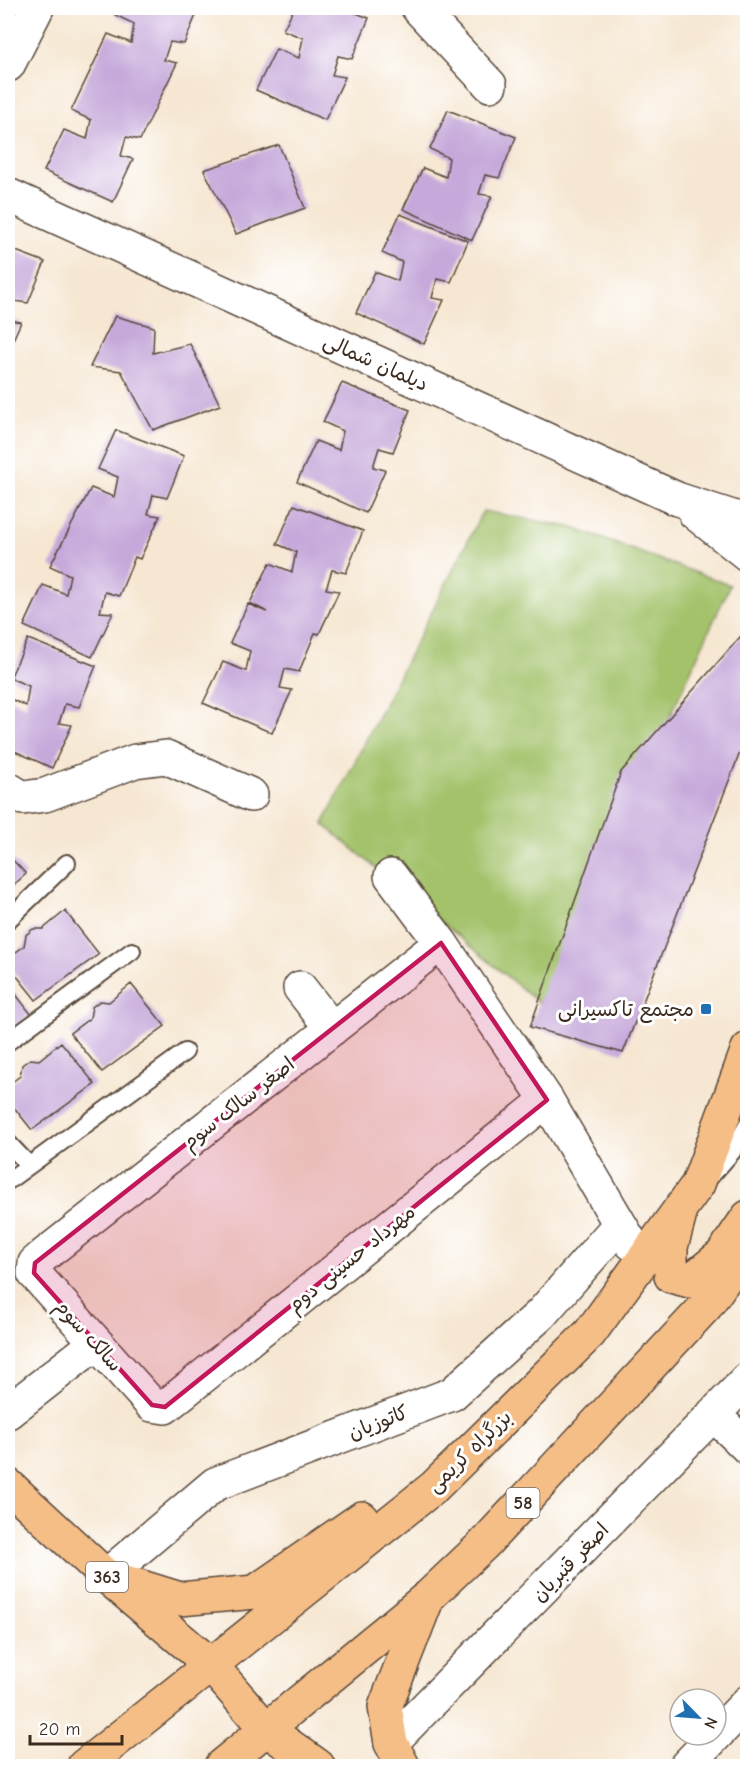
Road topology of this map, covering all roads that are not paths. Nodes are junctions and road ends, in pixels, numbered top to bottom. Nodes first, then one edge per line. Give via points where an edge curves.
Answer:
1 (37, 8) edge
2 (418, 8) edge
3 (8, 65) edge
4 (490, 85) dead end
5 (8, 195) edge
6 (677, 498) junction
7 (747, 522) edge
8 (747, 555) edge
9 (8, 789) edge
10 (251, 795) dead end
11 (67, 863) dead end
12 (391, 876) dead end
13 (8, 920) edge
14 (441, 943) junction
15 (132, 951) dead end
16 (300, 988) dead end
17 (332, 1029) junction
18 (8, 1042) edge
19 (747, 1049) edge
20 (185, 1052) dead end
21 (547, 1100) junction
22 (747, 1124) edge
23 (8, 1143) edge
24 (28, 1164) junction
25 (8, 1181) edge
26 (681, 1210) junction
27 (747, 1216) edge
28 (619, 1225) junction
29 (747, 1246) edge
30 (643, 1262) junction
31 (35, 1263) joint
32 (96, 1343) junction
33 (747, 1379) edge
34 (152, 1405) joint
35 (8, 1412) edge
36 (713, 1414) junction
37 (497, 1425) junction
38 (747, 1448) edge
39 (8, 1485) edge
40 (106, 1576) junction
41 (429, 1596) junction
42 (210, 1664) junction
43 (747, 1702) edge
44 (728, 1722) edge
45 (266, 1729) junction
46 (705, 1747) edge
47 (397, 1755) edge
48 (84, 1767) edge
49 (221, 1767) edge
50 (295, 1767) edge
51 (318, 1767) edge
52 (686, 1767) edge

1 - 3 street
2 - 4 street
5 - 6 street, دیلمان شمالی
6 - 7 street, دیلمان شمالی
6 - 8 street
9 - 10 street via 23,798 45,795 135,761 166,757
11 - 13 lane
12 - 14 street
14 - 17 street, اصغر سالک سوم
14 - 21 street
15 - 18 lane
16 - 17 street
17 - 31 street, اصغر سالک سوم
19 - 26 main road, بزرگراه کریمی via 698,1184
20 - 24 lane
21 - 28 street
21 - 34 street, مهرداد حسینی دوم via 165,1407
22 - 26 lane via 732,1152
23 - 24 lane
24 - 25 lane
26 - 27 main road via 671,1247 671,1276 690,1281 722,1255
26 - 30 main road, بزرگراه کریمی
28 - 30 street
28 - 40 street, کاتوزیان via 541,1314 452,1394 215,1484
29 - 41 main road, 58 via 706,1306 644,1376
30 - 37 main road, بزرگراه کریمی via 590,1333
31 - 32 street, سالک سوم via 34,1274
32 - 34 street, سالک سوم
32 - 35 street
33 - 36 street, اصغر قنبریان
36 - 38 street
36 - 47 street, اصغر قنبریان
37 - 40 main road via 255,1592 180,1599
37 - 42 main road, بزرگراه کریمی via 434,1487
39 - 40 main road, 363
40 - 42 main road, 363
41 - 45 main road, 58
41 - 47 main road via 385,1707
42 - 45 main road
42 - 48 main road, بزرگراه کریمی
43 - 44 street
45 - 49 main road, 58
45 - 50 main road
45 - 51 main road
46 - 52 street

